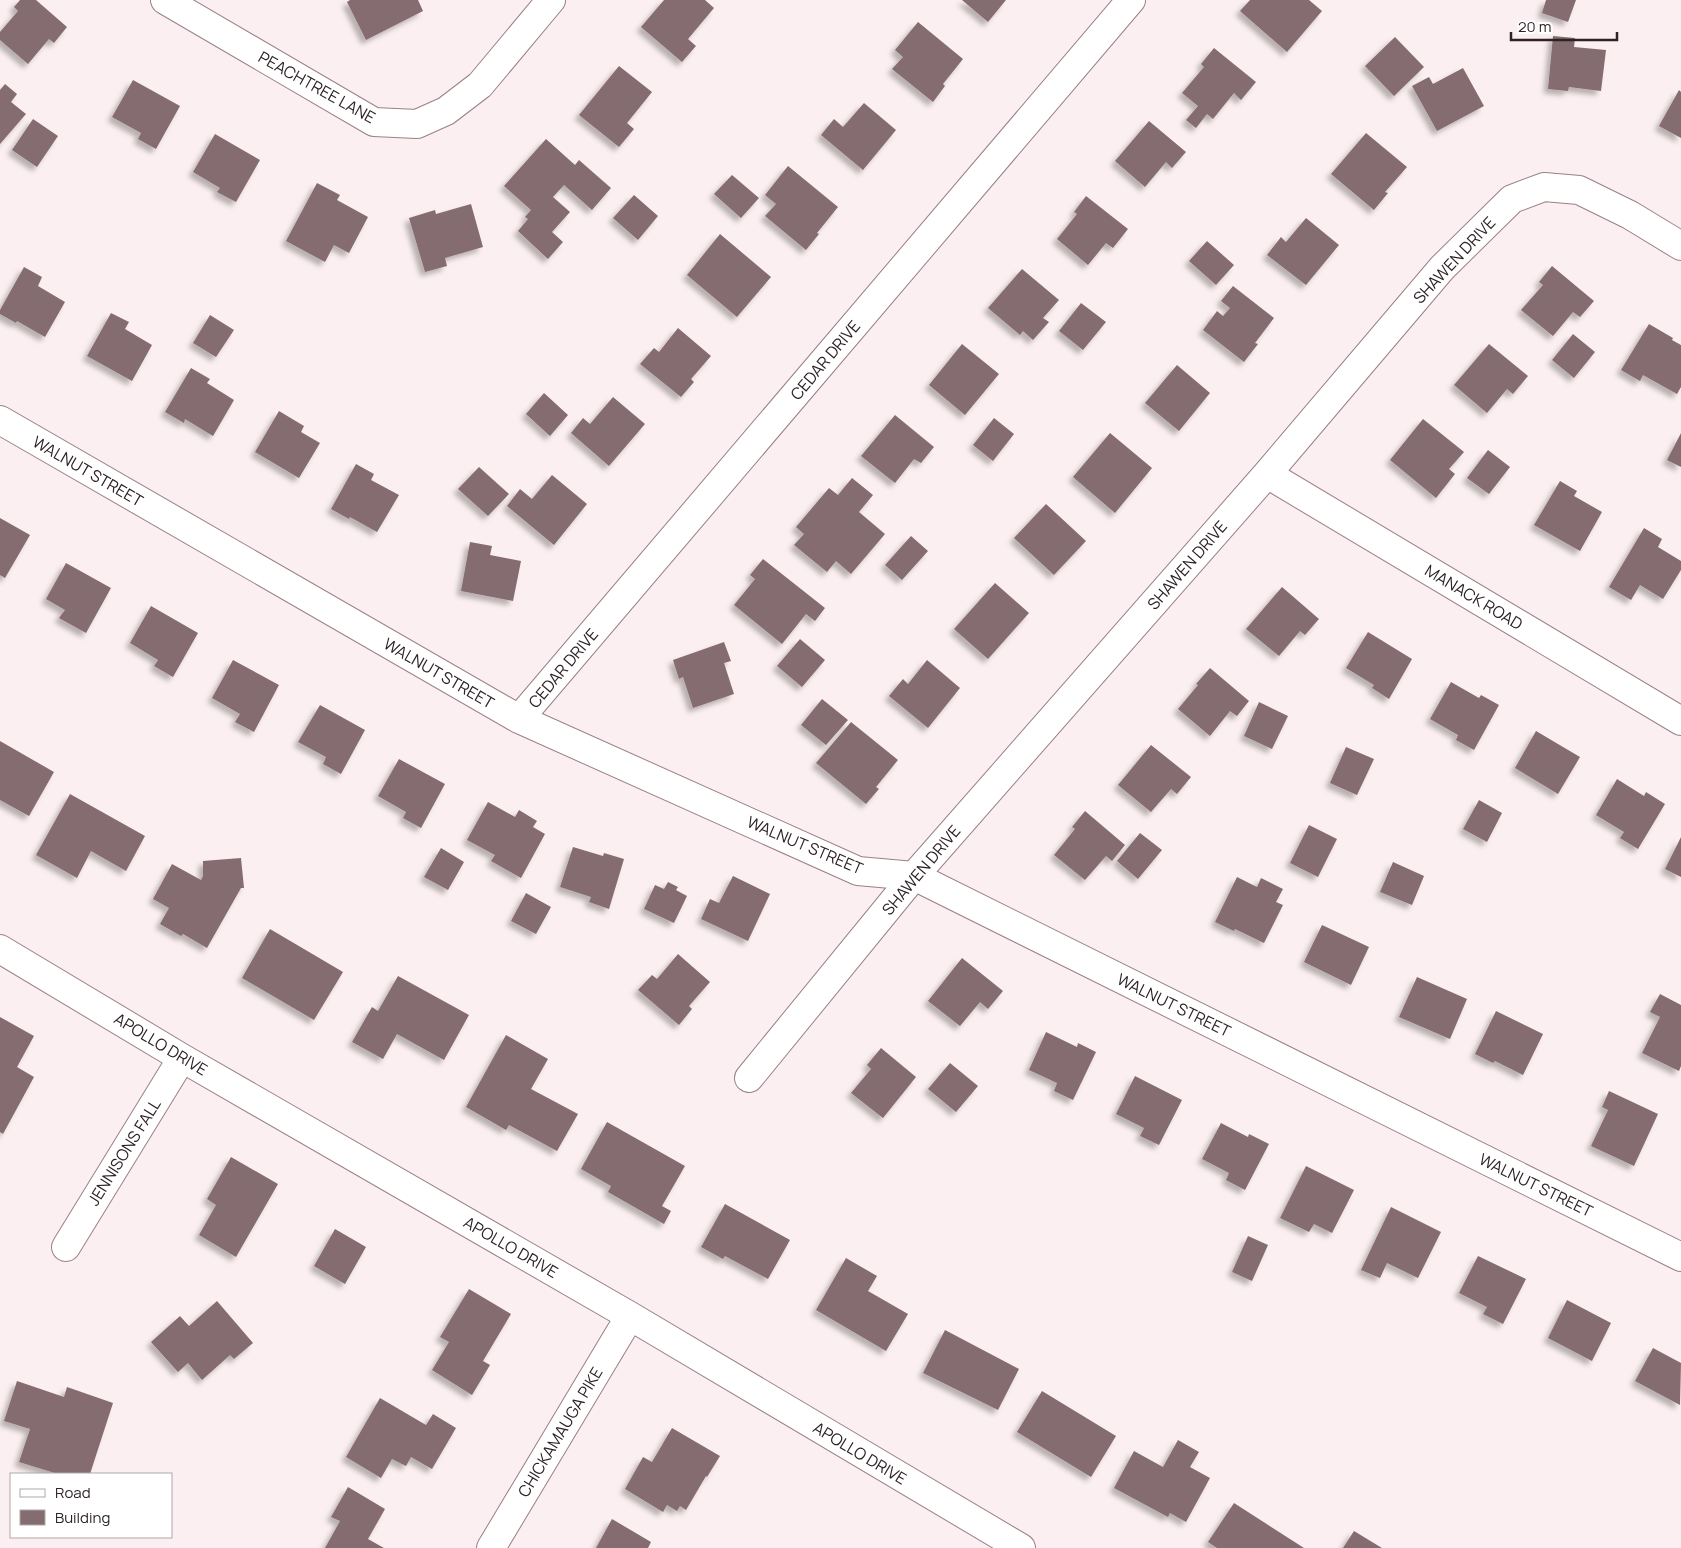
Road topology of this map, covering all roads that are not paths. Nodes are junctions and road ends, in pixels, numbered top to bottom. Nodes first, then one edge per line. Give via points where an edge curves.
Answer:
1 (166, 0) edge
2 (551, 0) edge
3 (1131, 0) edge
4 (1681, 246) edge
5 (0, 420) edge
6 (1267, 474) junction
7 (519, 720) junction
8 (1681, 721) edge
9 (914, 876) junction
10 (0, 949) edge
11 (182, 1058) junction
12 (749, 1078) dead end
13 (66, 1247) dead end
14 (1681, 1258) edge
15 (630, 1316) junction
16 (491, 1548) edge
17 (1021, 1548) edge

1 - 2 street, PEACHTREE LANE via 374,122 417,124 446,111 480,84
3 - 7 street, CEDAR DRIVE
4 - 6 street, SHAWEN DRIVE via 1630,215 1579,190 1544,187 1512,199 1442,268
5 - 7 street, WALNUT STREET
6 - 8 street, MANACK ROAD
6 - 9 street, SHAWEN DRIVE
7 - 9 street, WALNUT STREET via 858,872
9 - 12 street, SHAWEN DRIVE
9 - 14 street, WALNUT STREET
10 - 11 street, APOLLO DRIVE
11 - 13 street, JENNISONS FALL
11 - 15 street, APOLLO DRIVE
15 - 16 street, CHICKAMAUGA PIKE
15 - 17 street, APOLLO DRIVE

